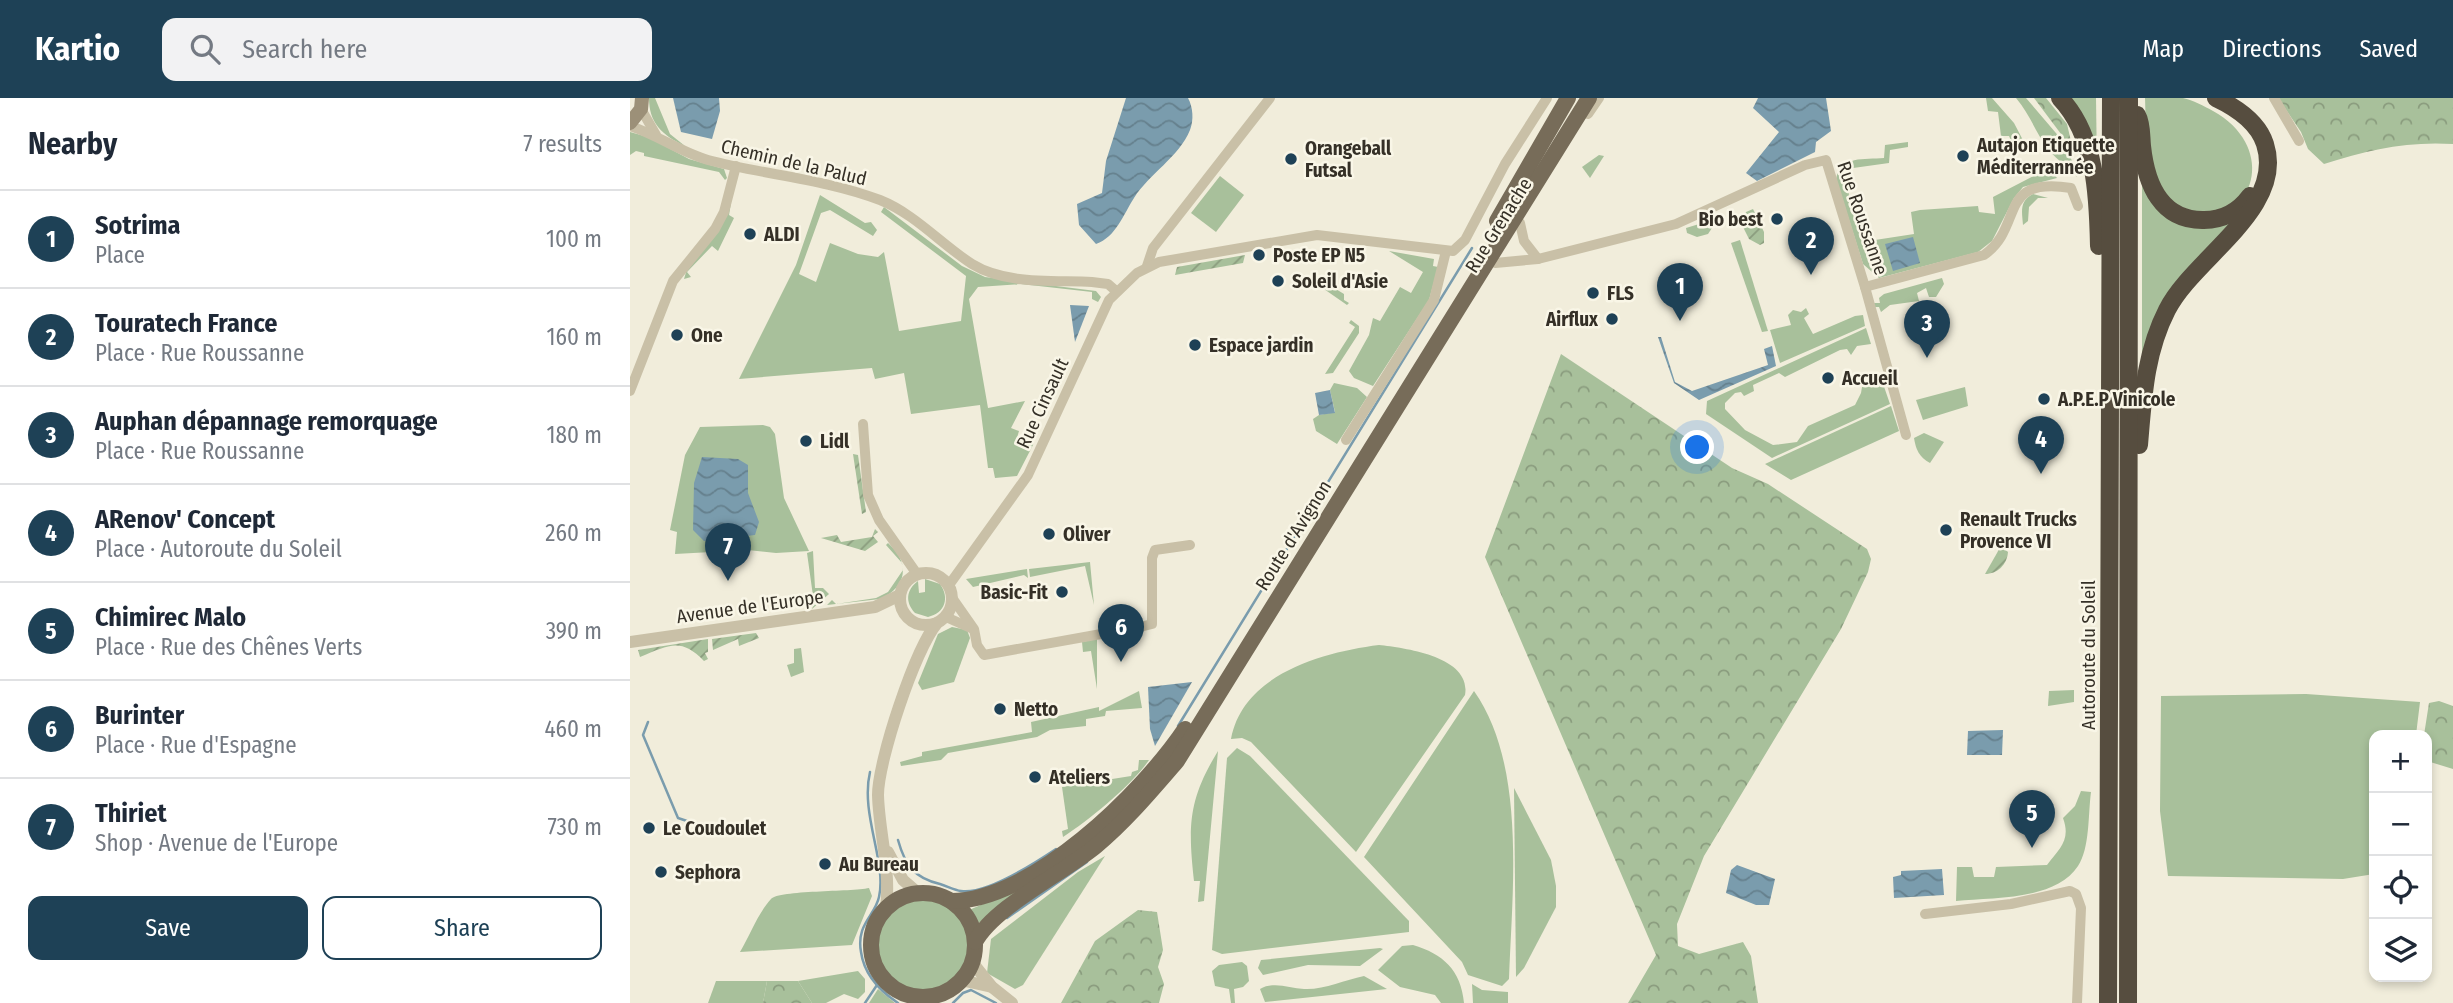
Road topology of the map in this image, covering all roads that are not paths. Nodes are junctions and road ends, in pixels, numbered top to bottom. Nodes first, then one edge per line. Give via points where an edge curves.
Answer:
1 (1270, 98) edge
2 (1547, 98) edge
3 (1569, 98) edge
4 (1588, 98) edge
5 (1599, 98) edge
6 (2060, 98) edge
7 (2111, 98) edge
8 (2199, 98) edge
9 (2216, 98) edge
10 (2274, 98) edge
11 (2129, 100) edge
12 (641, 104) edge
13 (630, 125) edge
14 (656, 135) junction
15 (2299, 141) dead end
16 (736, 166) junction
17 (2078, 206) dead end
18 (1520, 223) junction
19 (1162, 237) junction
20 (1446, 251) junction
21 (1538, 259) junction
22 (1159, 262) junction
23 (1495, 263) junction
24 (1147, 266) junction
25 (1865, 290) junction
26 (1116, 291) junction
27 (2110, 351) junction
28 (1422, 366) junction
29 (630, 391) edge
30 (863, 424) dead end
31 (1906, 435) dead end
32 (1346, 440) dead end
33 (2129, 510) junction
34 (1190, 545) dead end
35 (918, 574) junction
36 (949, 585) junction
37 (900, 595) junction
38 (953, 599) junction
39 (875, 607) junction
40 (904, 613) junction
41 (942, 620) junction
42 (918, 624) junction
43 (974, 629) junction
44 (630, 642) edge
45 (923, 647) junction
46 (884, 840) junction
47 (918, 893) junction
48 (951, 901) junction
49 (886, 908) junction
50 (1925, 914) dead end
51 (975, 942) junction
52 (972, 962) junction
53 (961, 980) junction
54 (992, 987) junction
55 (944, 997) edge
56 (906, 998) edge
57 (1012, 1003) edge
58 (2077, 1003) edge
59 (2108, 1003) edge
60 (2128, 1003) edge

1 - 19 street, Rue Cinsault
2 - 20 street via 1465,240
3 - 48 main road, Route d'Avignon via 1426,341 1164,759 1104,822 1057,858 999,890
4 - 28 main road, Route d'Avignon
5 - 18 street, Rue Grenache
6 - 27 highway via 2080,128 2092,170
7 - 27 highway, Autoroute du Soleil
8 - 11 highway via 2241,123 2260,160 2258,178 2245,202 2211,220 2180,216 2156,197 2146,174 2140,120
9 - 33 highway via 2236,109 2259,132 2266,149 2267,178 2250,212 2189,276 2158,327 2147,367
10 - 15 street
11 - 33 highway
12 - 13 main road
12 - 14 street
13 - 14 street, Chemin de la Palud
14 - 16 street, Chemin de la Palud via 681,151
16 - 26 street, Chemin de la Palud via 828,184 883,202 993,274 1108,284
16 - 29 street via 724,212 673,281
17 - 25 street, Rue Roussanne via 2071,188 2034,188 2020,195 1993,249 1984,255
18 - 21 street via 1524,241
18 - 23 street, Rue Grenache
19 - 22 street
19 - 24 street, Rue Cinsault
20 - 22 street via 1317,235
20 - 32 street via 1434,300
21 - 23 street, Rue Roussanne
21 - 25 street, Rue Roussanne via 1676,223 1805,165 1826,160
22 - 24 street
23 - 28 street, Rue Grenache
24 - 26 street, Rue Cinsault
25 - 31 street, Rue Roussanne
26 - 36 street, Rue Cinsault via 1028,475
27 - 59 highway, Autoroute du Soleil
28 - 51 main road, Route d'Avignon via 1177,761 1123,823 997,916
30 - 35 street via 868,495 878,520
33 - 60 highway
34 - 43 street via 1155,550 1152,624 984,655
35 - 36 street via 934,573
35 - 37 street via 908,579
36 - 38 street
37 - 39 street, Avenue de l'Europe
37 - 40 street
38 - 41 street
38 - 43 street
39 - 40 street, Avenue de l'Europe
39 - 44 street, Avenue de l'Europe
40 - 42 street
41 - 42 street
41 - 43 street
41 - 45 street
42 - 45 street
45 - 46 street via 882,761 878,796
46 - 47 street via 896,871
46 - 49 street
47 - 48 main road
47 - 49 main road via 901,897
48 - 51 main road via 968,919
49 - 56 main road via 873,929 872,955 883,978
50 - 58 street via 2011,904 2057,892 2076,894 2081,908
51 - 52 main road
52 - 53 main road
52 - 54 street
53 - 54 street
53 - 55 main road
54 - 57 street
55 - 56 main road

